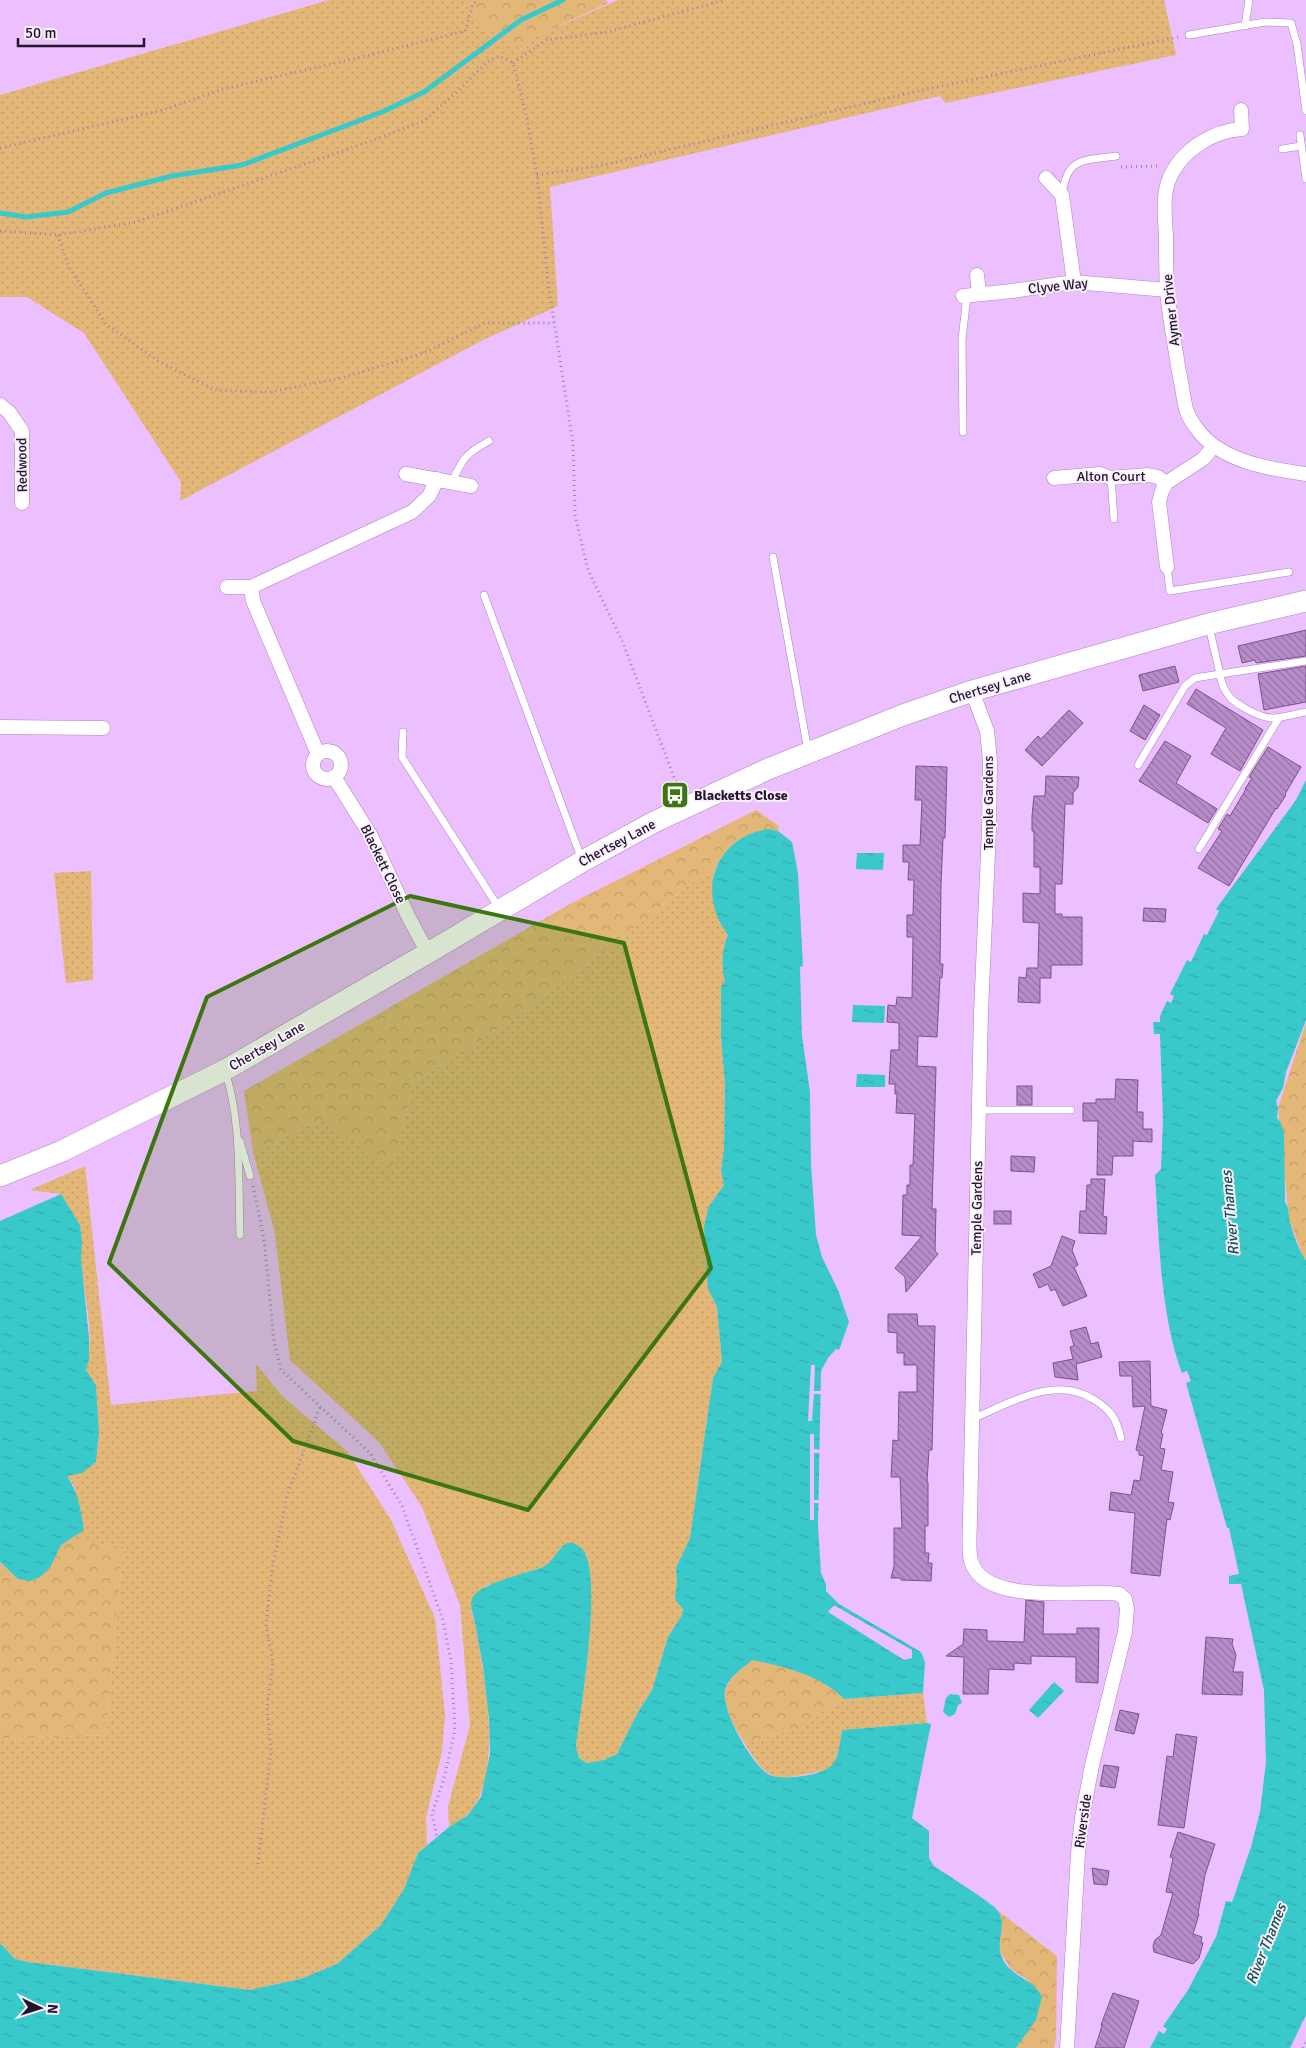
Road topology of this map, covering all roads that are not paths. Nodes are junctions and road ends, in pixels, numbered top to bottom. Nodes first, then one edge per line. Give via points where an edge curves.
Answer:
1 (1249, 0) edge
2 (1245, 26) junction
3 (1189, 35) road end
4 (1241, 110) dead end
5 (1306, 111) edge
6 (1300, 135) dead end
7 (1301, 146) junction
8 (1282, 148) dead end
9 (1116, 156) dead end
10 (1046, 178) dead end
11 (1306, 179) edge
12 (1062, 195) junction
13 (977, 274) dead end
14 (1074, 282) junction
15 (1167, 290) junction
16 (970, 295) junction
17 (0, 405) edge
18 (963, 432) dead end
19 (489, 441) dead end
20 (1214, 446) junction
21 (406, 474) dead end
22 (1306, 474) edge
23 (1054, 478) dead end
24 (1111, 478) junction
25 (436, 479) junction
26 (452, 482) junction
27 (1166, 483) junction
28 (471, 486) dead end
29 (22, 503) dead end
30 (1114, 519) dead end
31 (773, 557) dead end
32 (1167, 567) joint
33 (1288, 572) dead end
34 (228, 587) dead end
35 (251, 587) junction
36 (484, 596) dead end
37 (1306, 601) edge
38 (1208, 624) junction
39 (1306, 661) edge
40 (1220, 674) junction
41 (972, 691) junction
42 (1306, 712) edge
43 (1279, 718) junction
44 (0, 727) edge
45 (103, 728) dead end
46 (403, 732) dead end
47 (808, 752) junction
48 (318, 754) junction
49 (1138, 765) dead end
50 (334, 777) junction
51 (1199, 849) dead end
52 (582, 861) junction
53 (500, 909) junction
54 (428, 953) junction
55 (225, 1070) junction
56 (979, 1110) junction
57 (1071, 1110) dead end
58 (237, 1133) junction
59 (0, 1176) edge
60 (250, 1176) road end
61 (240, 1235) dead end
62 (972, 1419) junction
63 (1121, 1438) dead end
64 (1125, 1599) joint
65 (1067, 2048) edge

1 - 2 lane
2 - 3 lane
2 - 5 lane via 1265,22 1291,23
4 - 15 street, Aymer Drive via 1242,129 1227,130 1208,138 1177,163 1169,179 1165,202
6 - 7 lane
7 - 8 lane
7 - 11 lane
9 - 12 lane via 1079,162 1072,167 1064,179
10 - 12 street
12 - 14 street
13 - 16 street
14 - 15 street, Clyve Way
14 - 16 street, Clyve Way
15 - 20 street, Aymer Drive via 1186,410 1197,430
16 - 18 lane via 962,340
17 - 29 street, Redwood via 22,431
19 - 26 lane via 470,451
20 - 22 street, Aymer Drive via 1239,459
20 - 27 street via 1203,459
21 - 25 street
23 - 24 street, Alton Court via 1100,474
24 - 27 street, Alton Court via 1148,475
24 - 30 lane
25 - 26 street
25 - 35 street via 429,496 412,512
26 - 28 street
27 - 32 street, Alton Court via 1159,502
31 - 47 lane
32 - 33 lane via 1170,591
34 - 35 street
35 - 48 street via 253,601
36 - 52 lane
37 - 38 main road, Chertsey Lane
38 - 40 lane
38 - 41 main road, Chertsey Lane
39 - 40 lane
40 - 43 lane via 1230,698 1256,714
40 - 49 lane via 1195,678 1185,686
41 - 47 main road, Chertsey Lane
41 - 56 street, Temple Gardens via 987,731 990,761
42 - 43 lane
43 - 51 lane
44 - 45 street
46 - 53 lane via 402,758
47 - 52 main road, Chertsey Lane via 691,805
48 - 50 street via 314,771 321,778
48 - 50 street via 329,751 339,757 339,773
50 - 54 street, Blackett Close via 371,836
52 - 53 main road, Chertsey Lane
53 - 54 main road, Chertsey Lane
54 - 55 main road, Chertsey Lane
55 - 58 lane
55 - 59 main road, Chertsey Lane via 62,1151
56 - 57 lane
56 - 62 street, Temple Gardens
58 - 60 lane
58 - 61 lane
62 - 63 lane via 1034,1393 1073,1390 1105,1406 1116,1420
62 - 64 street, Temple Gardens via 971,1560 976,1571 993,1585 1009,1590 1111,1593
64 - 65 street, Riverside via 1125,1632 1082,1818

